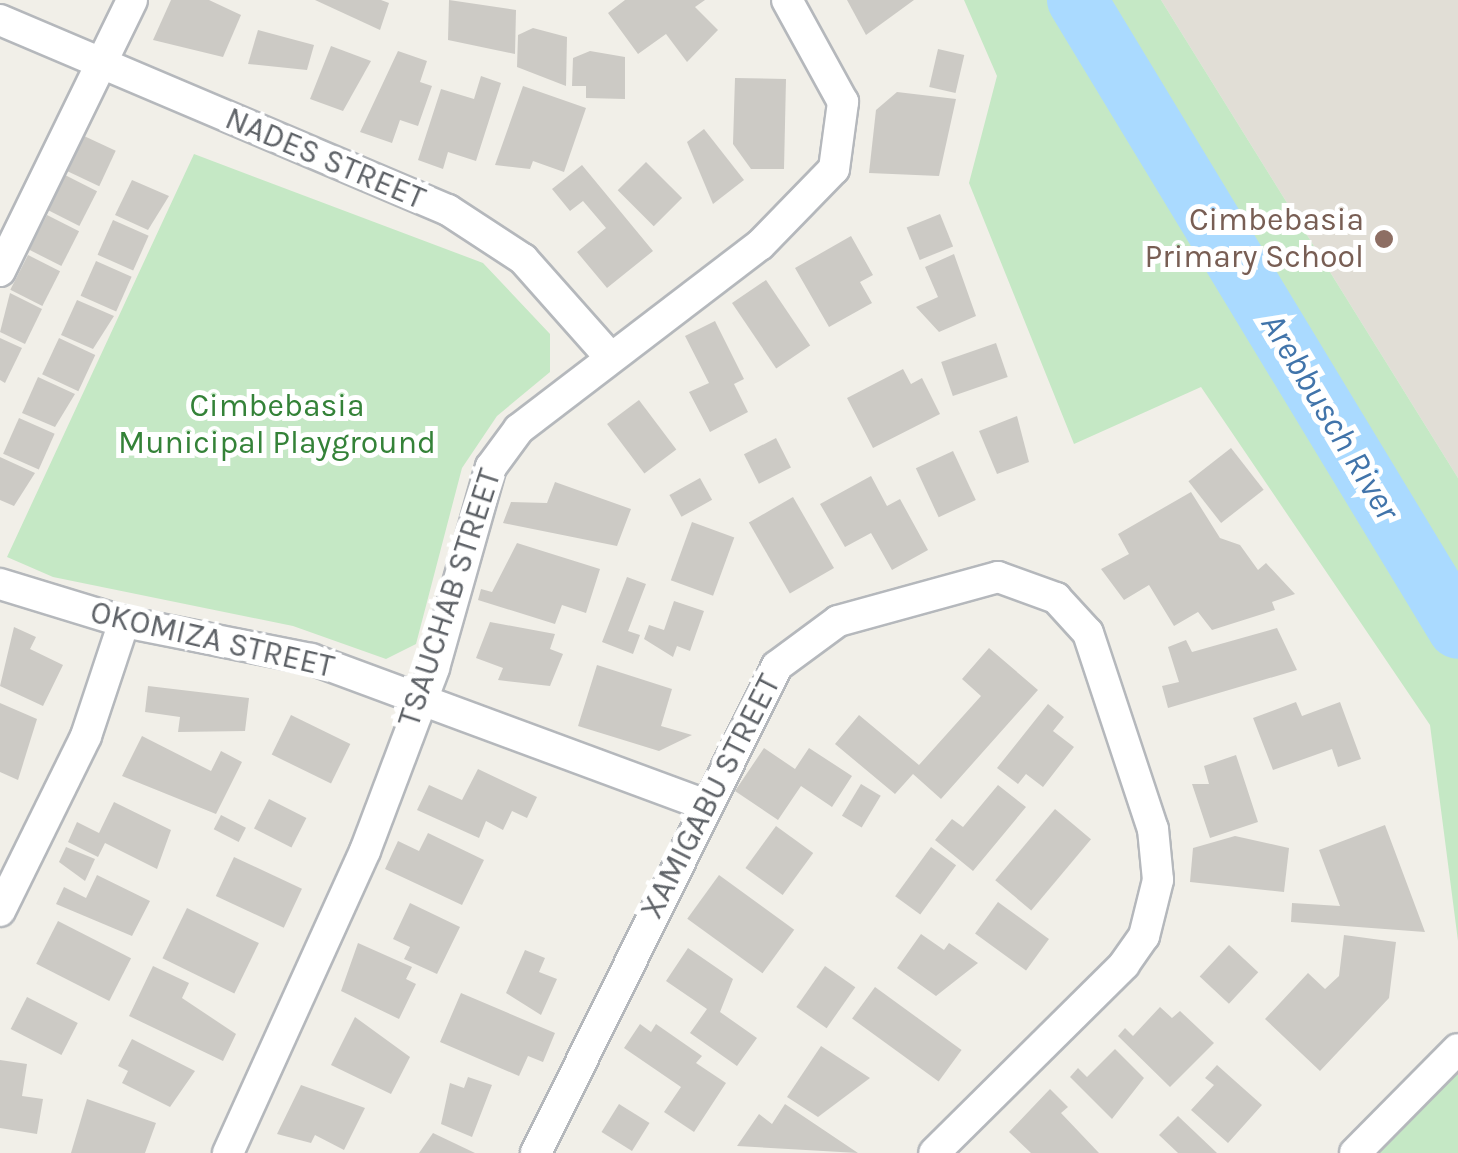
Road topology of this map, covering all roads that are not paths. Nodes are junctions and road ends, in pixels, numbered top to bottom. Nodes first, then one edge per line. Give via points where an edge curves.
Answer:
1 (132, 0) edge
2 (786, 0) edge
3 (0, 20) edge
4 (100, 66) junction
5 (0, 271) edge
6 (610, 357) junction
7 (0, 584) edge
8 (124, 622) junction
9 (417, 697) junction
10 (704, 804) junction
11 (0, 911) edge
12 (1458, 1049) edge
13 (228, 1153) edge
14 (536, 1153) edge
15 (934, 1153) edge
16 (1355, 1153) edge

1 - 4 street
2 - 6 street, TSAUCHAB STREET via 842,102 834,169 760,245
3 - 4 street, NADES STREET
4 - 5 street
4 - 6 street, NADES STREET via 483,230 539,275
6 - 9 street, TSAUCHAB STREET via 519,429 490,466 434,668
7 - 8 street, OKOMIZA STREET
8 - 9 street, OKOMIZA STREET via 275,648
8 - 11 street via 86,736
9 - 10 street, OKOMIZA STREET
9 - 13 street, TSAUCHAB STREET via 331,938
10 - 14 street, XAMIGABU STREET
10 - 15 street, XAMIGABU STREET via 776,666 838,622 998,577 1056,598 1088,633 1153,829 1154,908 1124,965
12 - 16 street

